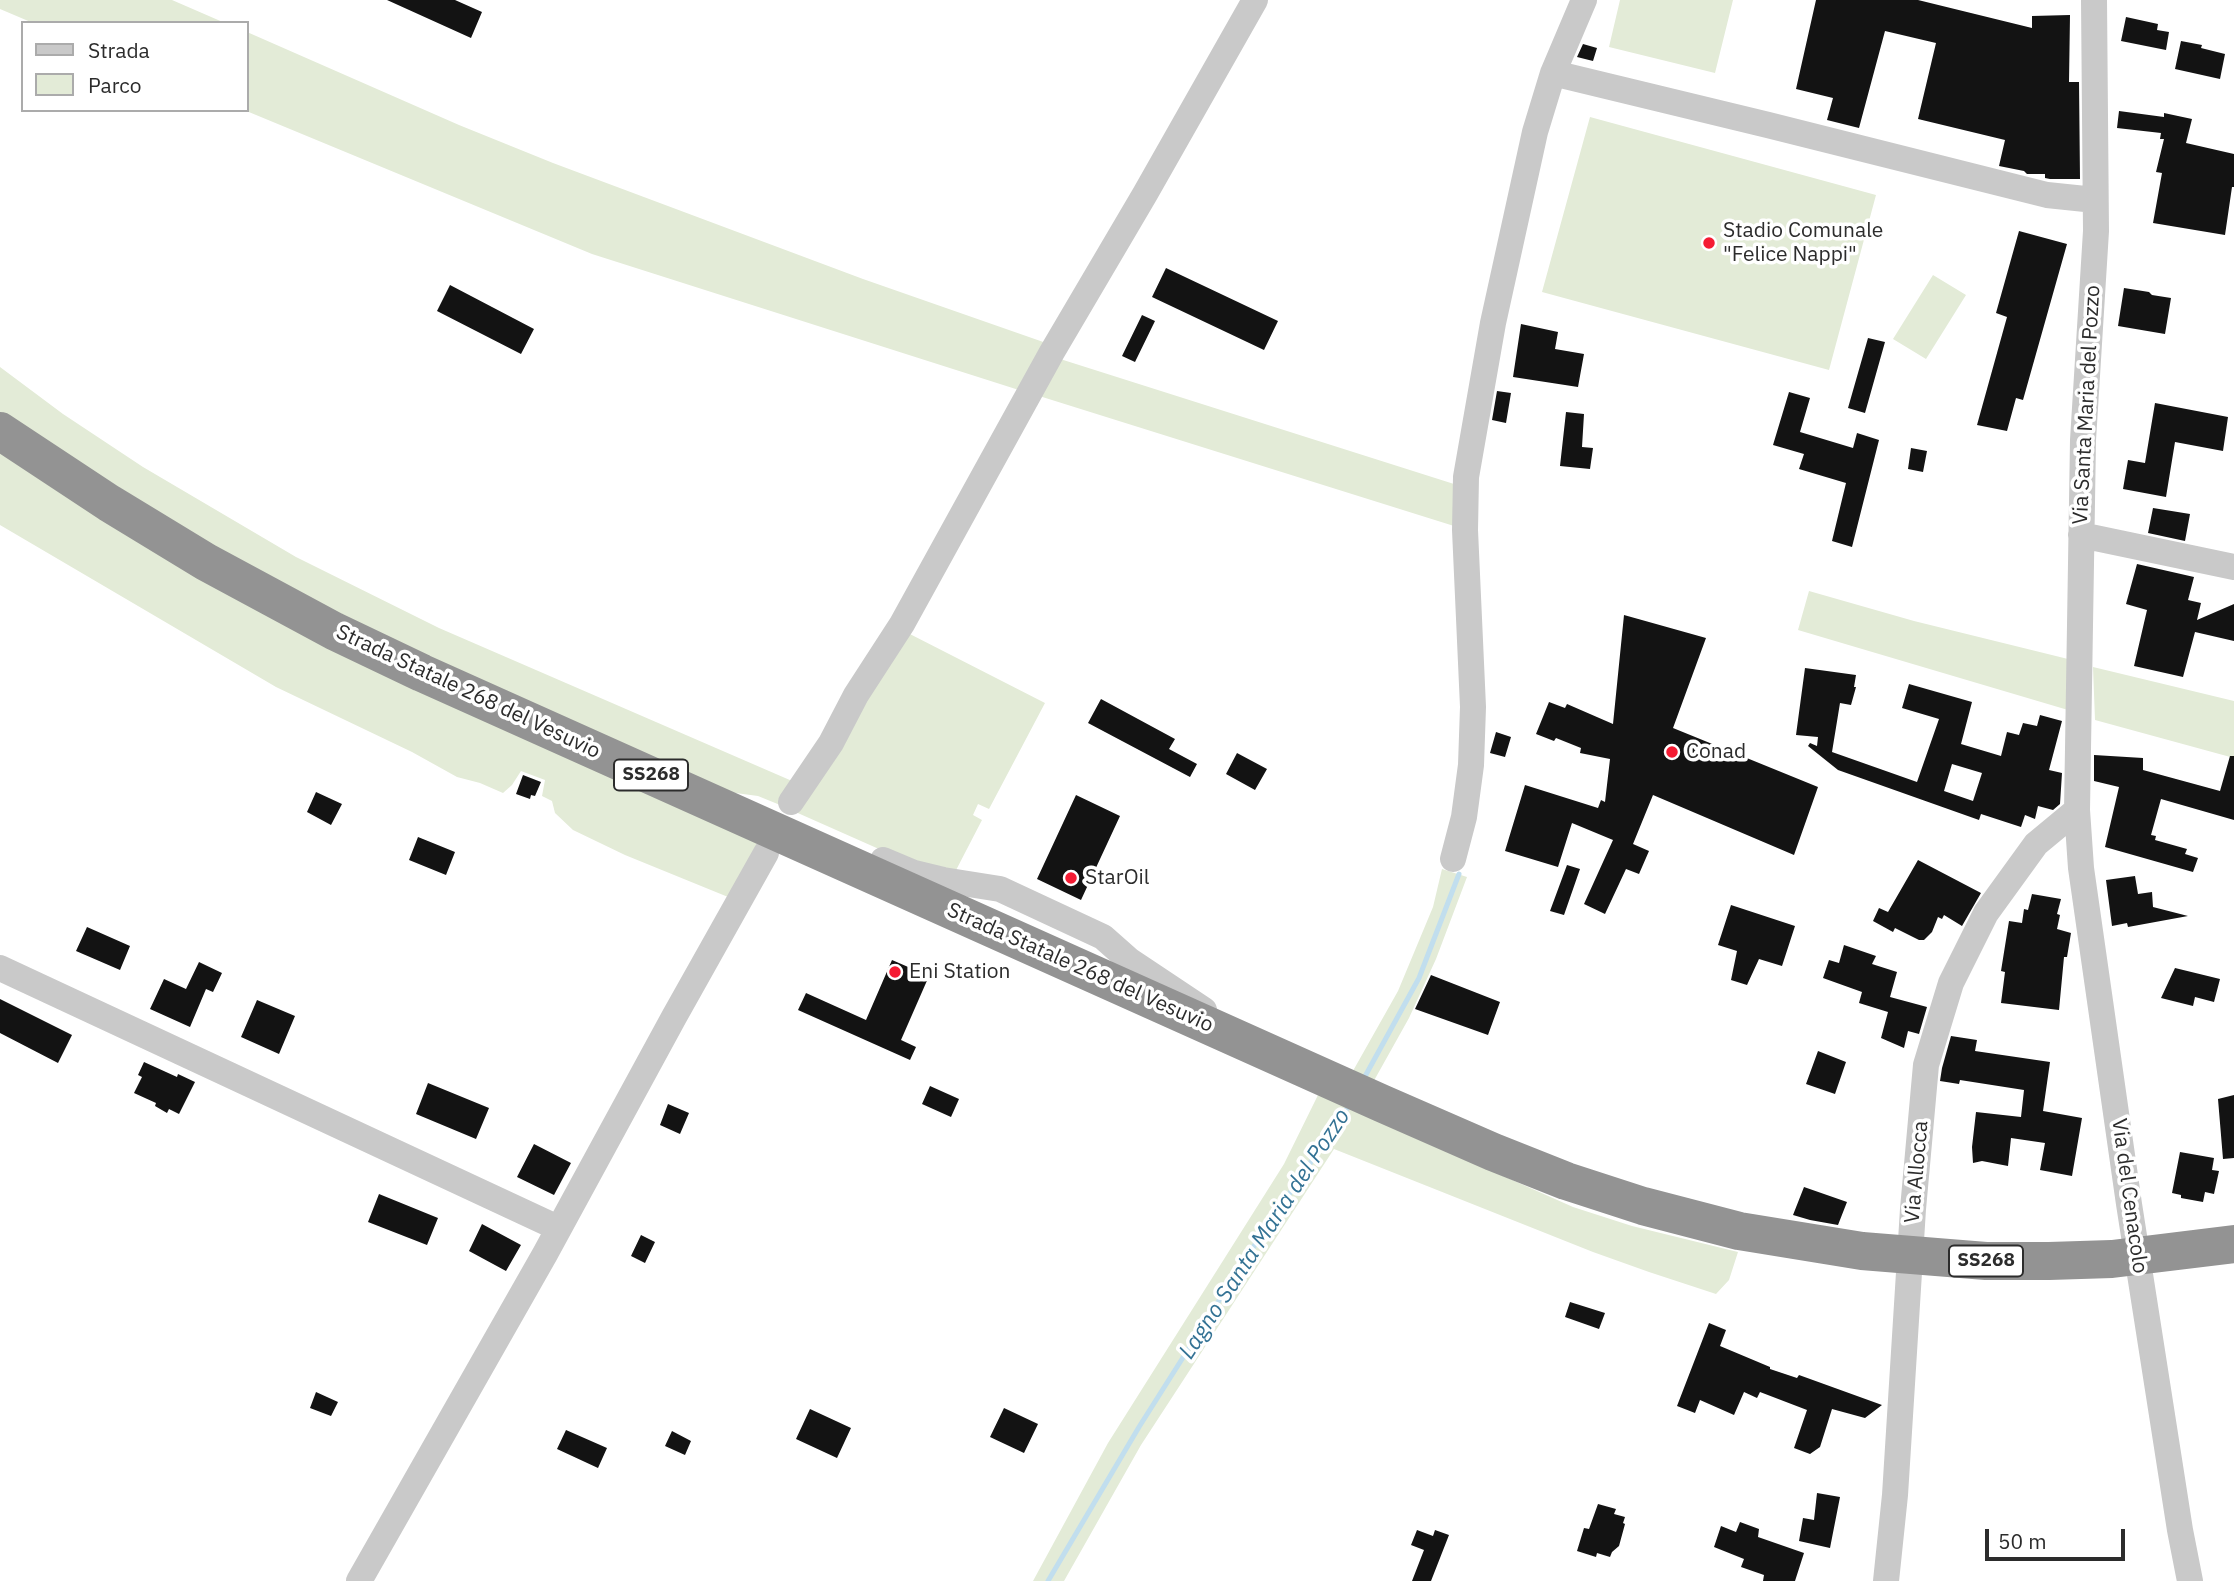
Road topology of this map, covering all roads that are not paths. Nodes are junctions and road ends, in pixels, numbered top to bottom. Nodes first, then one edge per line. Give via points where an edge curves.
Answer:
1 (1255, 0) edge
2 (1584, 0) edge
3 (2094, 0) edge
4 (1553, 74) junction
5 (2095, 200) junction
6 (0, 430) edge
7 (2081, 535) junction
8 (2234, 567) edge
9 (791, 802) dead end
10 (2077, 810) junction
11 (759, 837) junction
12 (1453, 859) dead end
13 (0, 968) edge
14 (558, 1228) junction
15 (2234, 1244) edge
16 (359, 1581) edge
17 (1886, 1581) edge
18 (2190, 1581) edge

1 - 9 street via 902,624
2 - 4 street
3 - 5 street, Via Santa Maria del Pozzo
4 - 5 street via 2047,195
4 - 12 street via 1535,132 1493,323 1466,478 1473,707 1471,765
5 - 7 street, Via Santa Maria del Pozzo
6 - 11 highway, Strada Statale 268 del Vesuvio / SS268 via 195,555 334,631
7 - 8 street
7 - 10 street, Via Santa Maria del Pozzo
10 - 17 street, Via Allocca via 2036,844 1986,913 1951,983 1926,1065
10 - 18 street, Via del Cenacolo via 2081,868 2129,1204
11 - 14 street via 674,1017
11 - 15 highway, Strada Statale 268 del Vesuvio / SS268 via 1493,1152 1643,1206 1739,1231 1862,1251 1986,1261 2112,1258
13 - 14 street
14 - 16 street

